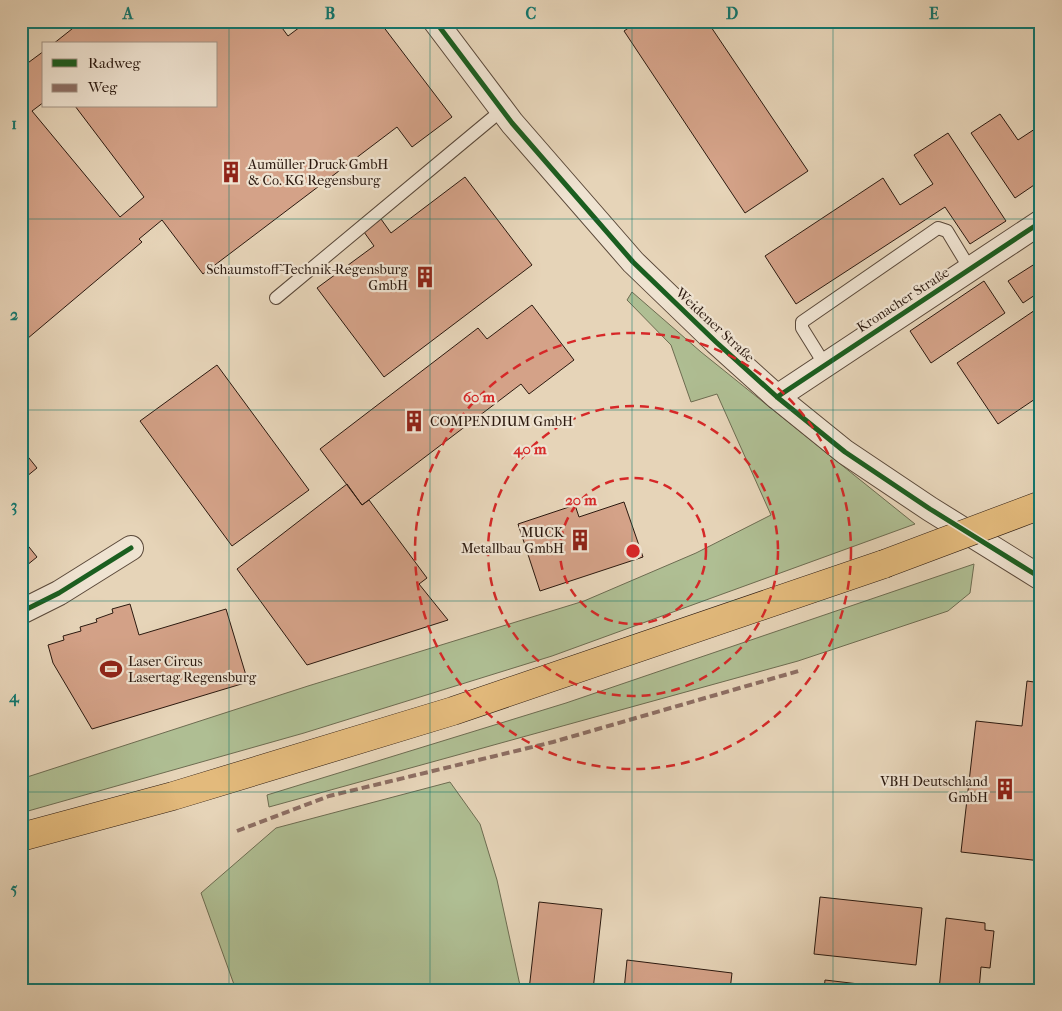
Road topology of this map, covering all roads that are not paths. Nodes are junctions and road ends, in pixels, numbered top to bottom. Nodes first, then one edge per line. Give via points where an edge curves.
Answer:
1 (435, 21) edge
2 (502, 110) junction
3 (1041, 222) edge
4 (970, 269) junction
5 (276, 298) dead end
6 (825, 365) junction
7 (777, 397) junction
8 (1041, 504) edge
9 (130, 548) dead end
10 (1041, 578) edge
11 (21, 612) edge
12 (21, 837) edge

1 - 2 street, Weidener Straße
2 - 5 lane
2 - 7 street, Weidener Straße via 633,262
3 - 4 street, Kronacher Straße
4 - 6 street, Kronacher Straße
4 - 6 lane via 948,230 938,228 802,322 802,328
6 - 7 street, Kronacher Straße
7 - 10 street, Weidener Straße via 845,452 930,510
8 - 12 highway, bridge via 884,564 453,711 173,796
9 - 11 street via 59,593

